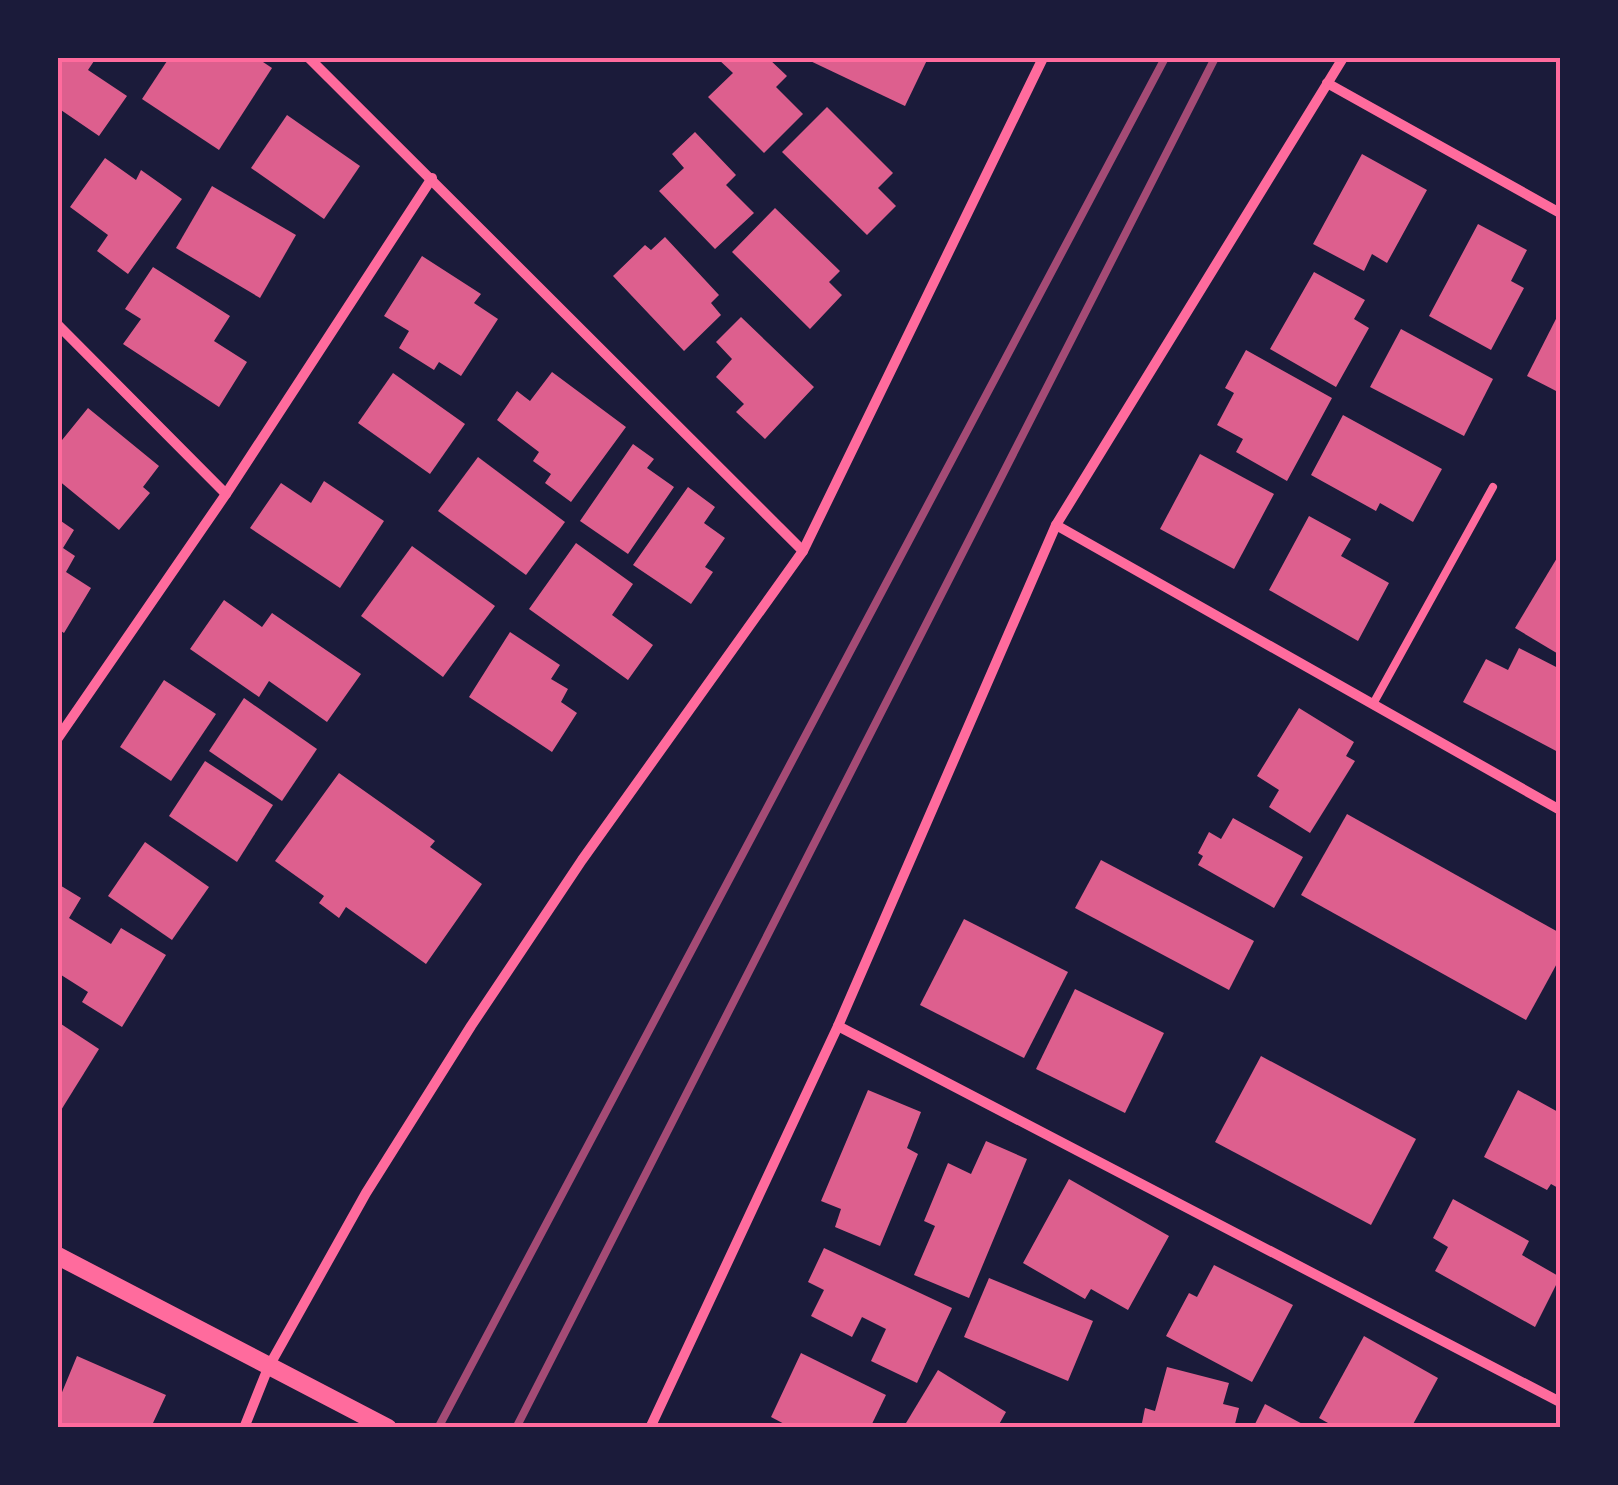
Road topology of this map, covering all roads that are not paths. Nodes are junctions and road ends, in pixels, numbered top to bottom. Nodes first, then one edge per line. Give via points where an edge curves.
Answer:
1 (309, 58) edge
2 (1043, 58) edge
3 (1343, 58) edge
4 (1327, 83) junction
5 (432, 178) junction
6 (1560, 214) edge
7 (58, 325) edge
8 (1493, 487) dead end
9 (226, 494) junction
10 (1056, 526) junction
11 (803, 551) junction
12 (1373, 704) junction
13 (58, 738) edge
14 (1560, 810) edge
15 (838, 1026) junction
16 (58, 1256) edge
17 (268, 1368) junction
18 (1560, 1402) edge
19 (244, 1428) edge
20 (388, 1428) edge
21 (650, 1428) edge

1 - 5 street
2 - 11 street
3 - 4 street
4 - 6 street
4 - 10 street
5 - 9 street
5 - 11 street
7 - 9 street
8 - 12 lane
9 - 13 street
10 - 12 street
10 - 15 street
11 - 17 street via 471,1026 366,1193
12 - 14 street
15 - 18 street
15 - 21 street
16 - 17 street
17 - 19 street
17 - 20 street

